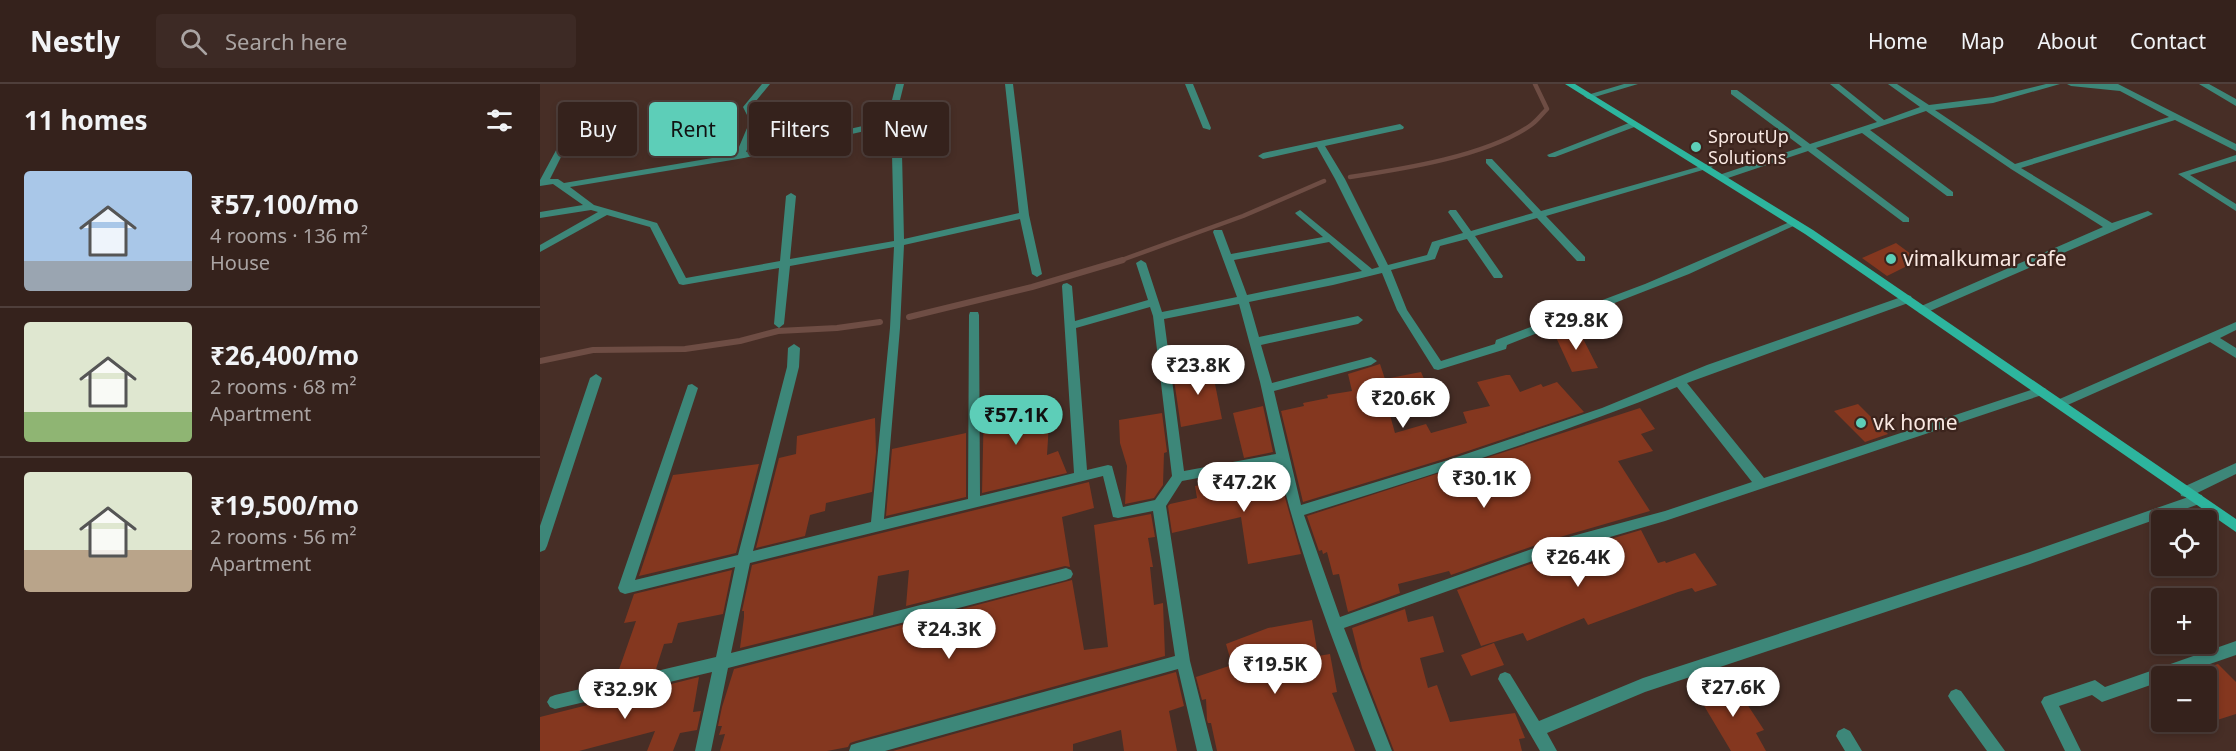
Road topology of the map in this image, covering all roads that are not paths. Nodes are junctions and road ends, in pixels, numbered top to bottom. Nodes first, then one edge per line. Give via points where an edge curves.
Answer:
1 (766, 84) edge
2 (900, 84) edge
3 (1009, 84) edge
4 (1189, 84) edge
5 (1569, 84) edge
6 (1634, 84) edge
7 (1834, 84) edge
8 (1893, 84) edge
9 (2056, 84) edge
10 (2071, 84) edge
11 (2112, 84) edge
12 (2203, 84) edge
13 (2121, 89) junction
14 (1734, 92) dead end
15 (1588, 96) junction
16 (898, 102) edge
17 (2236, 104) edge
18 (1927, 108) junction
19 (2176, 117) junction
20 (1883, 123) junction
21 (1634, 124) junction
22 (1400, 127) dead end
23 (863, 128) edge
24 (1207, 128) dead end
25 (1863, 129) junction
26 (1320, 145) junction
27 (1808, 148) junction
28 (2236, 148) edge
29 (558, 153) edge
30 (740, 155) junction
31 (1552, 155) dead end
32 (897, 156) edge
33 (1263, 156) dead end
34 (2236, 158) edge
35 (1490, 161) dead end
36 (1708, 167) junction
37 (2014, 167) junction
38 (1722, 177) junction
39 (541, 183) edge
40 (562, 186) junction
41 (1950, 195) dead end
42 (791, 196) dead end
43 (591, 207) junction
44 (2236, 208) edge
45 (607, 212) junction
46 (1453, 212) dead end
47 (1300, 213) dead end
48 (2148, 214) dead end
49 (540, 215) edge
50 (1024, 215) junction
51 (1540, 215) junction
52 (1906, 220) dead end
53 (1795, 223) junction
54 (2111, 227) junction
55 (1218, 232) dead end
56 (1469, 235) junction
57 (1330, 239) junction
58 (899, 243) junction
59 (540, 249) edge
60 (1228, 258) junction
61 (1581, 259) dead end
62 (1141, 262) dead end
63 (785, 265) junction
64 (1385, 268) junction
65 (1370, 272) junction
66 (1037, 274) dead end
67 (1498, 276) dead end
68 (1066, 285) dead end
69 (1243, 299) junction
70 (1907, 299) junction
71 (1155, 302) junction
72 (1923, 310) junction
73 (974, 315) dead end
74 (1158, 316) junction
75 (1358, 320) dead end
76 (779, 324) dead end
77 (1070, 326) junction
78 (2236, 326) edge
79 (2211, 337) junction
80 (1255, 342) junction
81 (794, 348) dead end
82 (2236, 354) edge
83 (1371, 361) dead end
84 (596, 378) dead end
85 (1679, 381) junction
86 (692, 388) dead end
87 (1268, 388) junction
88 (2040, 391) junction
89 (2059, 404) junction
90 (1284, 457) junction
91 (2236, 468) edge
92 (1081, 476) junction
93 (1178, 477) junction
94 (1761, 484) junction
95 (2191, 496) junction
96 (974, 502) junction
97 (1159, 505) junction
98 (1296, 512) junction
99 (876, 526) junction
100 (2236, 526) edge
101 (540, 546) edge
102 (744, 558) junction
103 (1066, 573) dead end
104 (1335, 624) junction
105 (2236, 648) edge
106 (1183, 661) junction
107 (720, 663) junction
108 (1505, 679) dead end
109 (1956, 696) dead end
110 (555, 702) dead end
111 (1537, 729) junction
112 (1844, 736) dead end
113 (703, 751) edge
114 (857, 751) edge
115 (1205, 751) edge
116 (1384, 751) edge
117 (1549, 751) edge
118 (1854, 751) edge
119 (1997, 751) edge
120 (2073, 751) edge

1 - 30 street via 747,106 754,121
2 - 16 street
3 - 50 street
4 - 24 street
5 - 15 main road
6 - 15 street
7 - 20 street
8 - 18 street
9 - 18 street via 1993,100
10 - 13 street
11 - 13 street
12 - 17 street
13 - 19 street
14 - 27 street
15 - 21 main road
18 - 20 street
18 - 37 street
19 - 28 street
19 - 37 street
20 - 25 street
21 - 31 street
21 - 36 main road
22 - 26 street
23 - 30 street
25 - 27 street
25 - 41 street
26 - 33 street
26 - 64 street
27 - 38 street
27 - 52 street
29 - 39 street
30 - 40 street
32 - 58 street
34 - 44 street via 2183,174
35 - 51 street
36 - 38 main road
36 - 51 street
37 - 54 street
38 - 53 main road
39 - 40 street via 555,181
40 - 43 street
42 - 63 street
43 - 45 street
43 - 49 street
45 - 59 street
45 - 63 street via 654,225 683,282
46 - 56 street
47 - 57 street
48 - 54 street
50 - 58 street
50 - 66 street
51 - 56 street
51 - 61 street
53 - 64 street via 1606,305 1500,343 1502,346 1438,366 1402,310
53 - 70 main road
54 - 72 street
55 - 60 street
56 - 64 street via 1436,244 1431,257
56 - 67 street
57 - 60 street
57 - 65 street
58 - 63 street
58 - 99 street
60 - 69 street
62 - 71 street
63 - 76 street
64 - 65 street
65 - 69 street
68 - 77 street
69 - 74 street
69 - 80 street
70 - 72 main road
70 - 85 street
71 - 74 street
71 - 77 street
72 - 88 main road
73 - 96 street
74 - 93 street
75 - 80 street
77 - 92 street
78 - 79 street
79 - 82 street
79 - 89 street
80 - 87 street
81 - 102 street via 793,367
83 - 87 street
84 - 101 street
85 - 94 street
85 - 98 street via 1606,411
86 - 102 street via 625,588
87 - 90 street
88 - 89 main road
88 - 94 street
89 - 95 main road
90 - 93 street
90 - 98 street
91 - 95 street
92 - 96 street
92 - 97 street via 1108,470 1118,513
93 - 97 street
94 - 104 street via 1554,547
95 - 100 main road
95 - 111 street via 2018,562 1643,685
96 - 99 street
97 - 106 street
98 - 104 street
99 - 102 street
102 - 107 street
103 - 107 street
104 - 116 street
105 - 120 street via 2102,695 2095,687 2049,702
106 - 114 street
106 - 115 street
107 - 110 street
107 - 113 street
108 - 111 street
109 - 119 street
111 - 117 street
112 - 118 street

